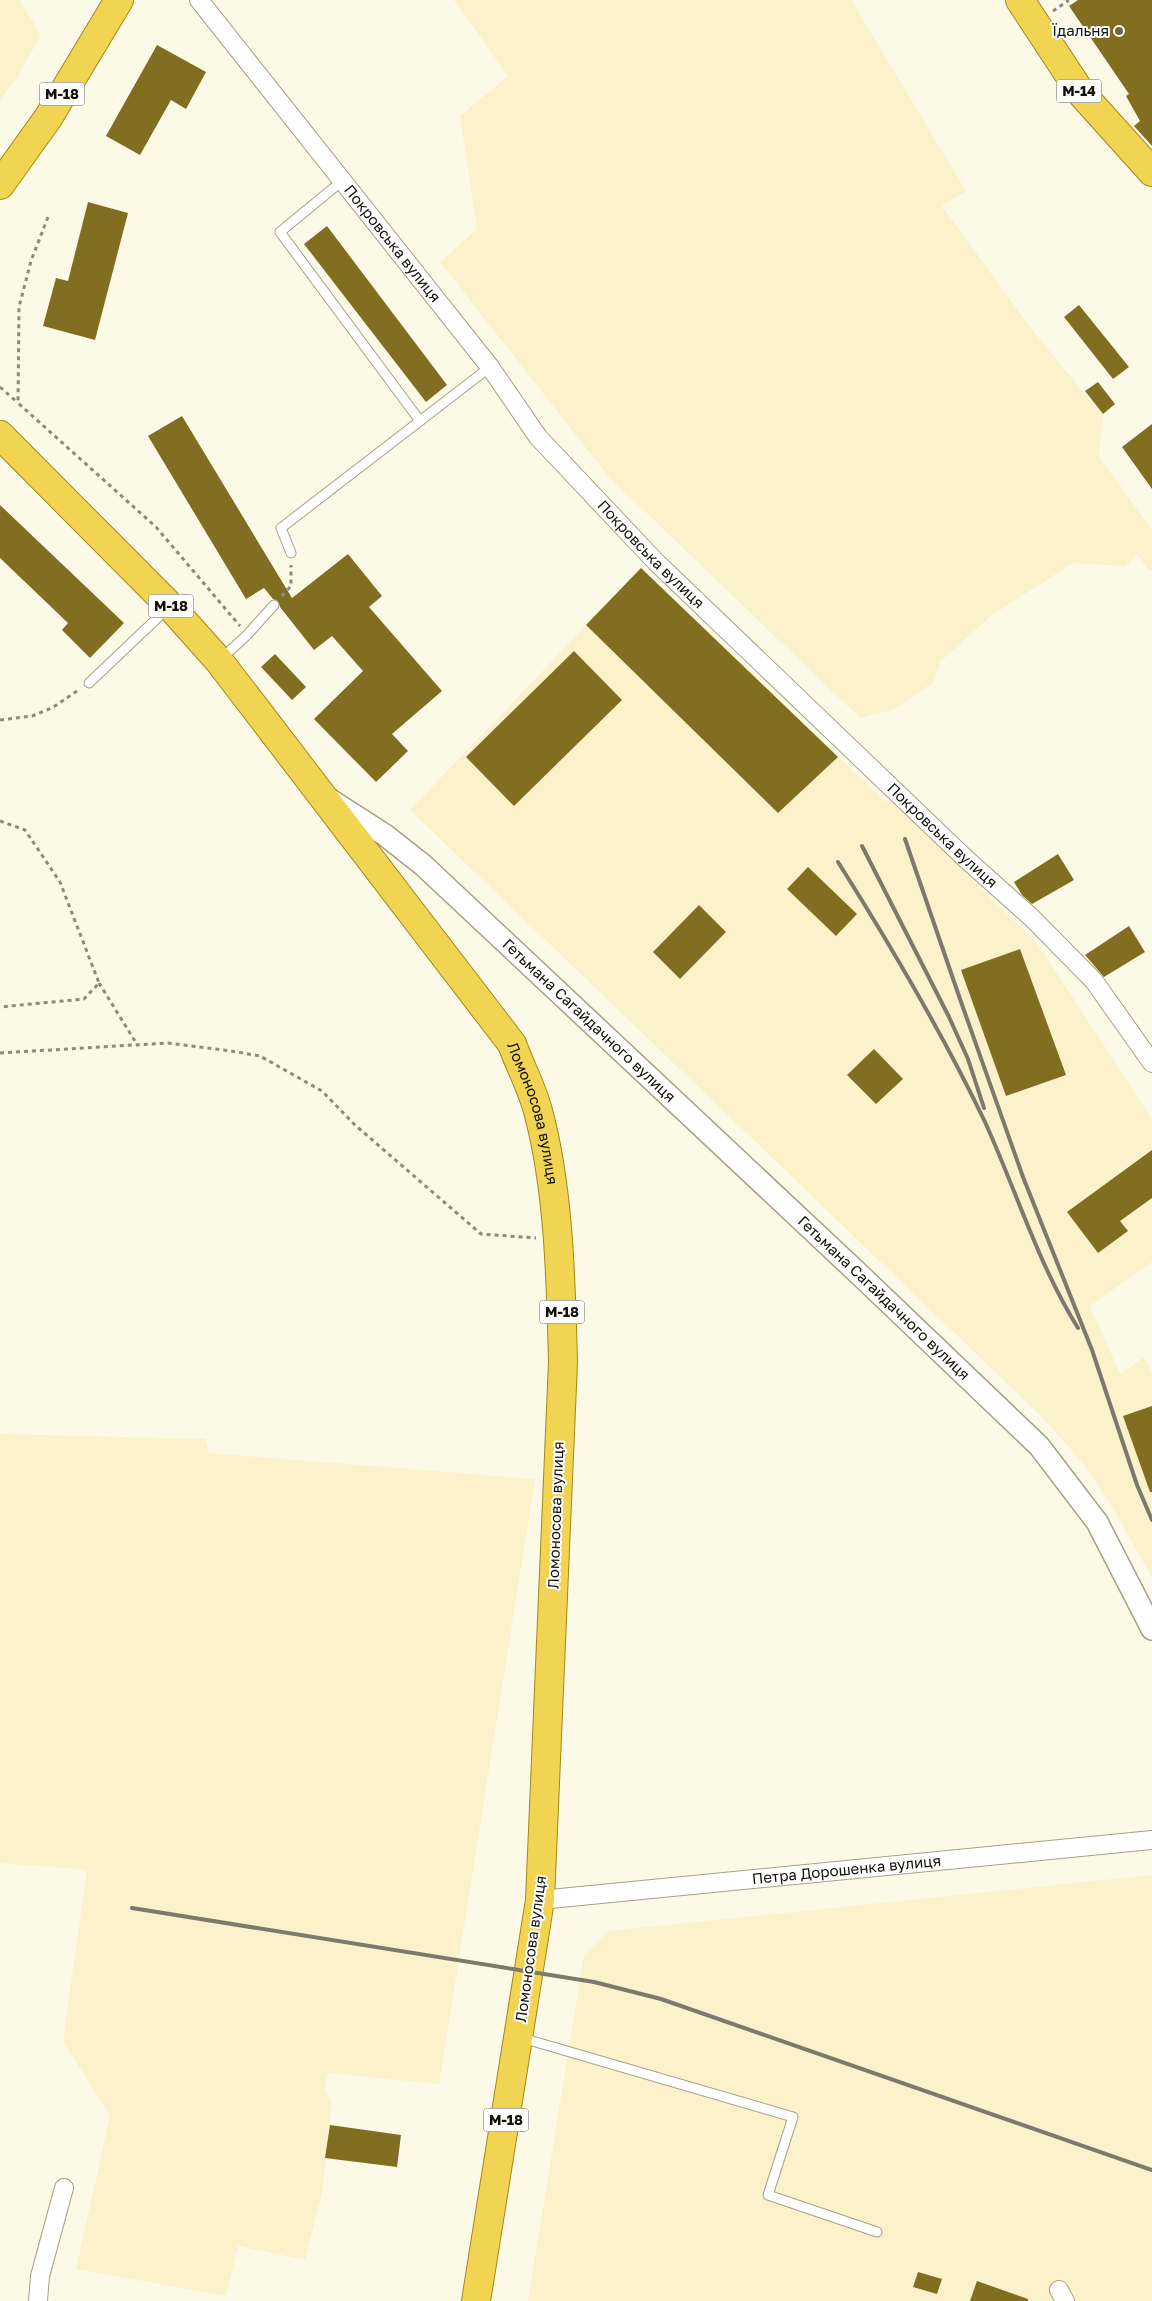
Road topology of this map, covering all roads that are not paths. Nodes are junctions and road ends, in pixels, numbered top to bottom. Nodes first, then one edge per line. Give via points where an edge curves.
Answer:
1 (119, 0) edge
2 (199, 0) edge
3 (1020, 0) edge
4 (1152, 172) edge
5 (342, 181) junction
6 (0, 185) edge
7 (490, 368) junction
8 (420, 421) junction
9 (0, 435) edge
10 (291, 553) road end
11 (274, 605) dead end
12 (170, 606) junction
13 (219, 661) junction
14 (89, 683) road end
15 (322, 794) junction
16 (1152, 1063) edge
17 (1152, 1629) edge
18 (1152, 1840) edge
19 (540, 1900) junction
20 (519, 2037) junction
21 (64, 2188) dead end
22 (877, 2232) dead end
23 (38, 2301) edge
24 (476, 2301) edge

1 - 6 highway, М-18 via 48,118
2 - 5 street, Покровська вулиця
3 - 4 highway, М-14 via 1081,93
5 - 7 street, Покровська вулиця
5 - 8 lane via 280,232
7 - 8 lane
7 - 16 street, Покровська вулиця via 538,437 656,562 966,859 1032,918 1094,981
8 - 10 lane via 281,528
9 - 12 highway, Гетьмана Сагайдачного вулиця / М-18
11 - 13 lane
12 - 13 highway, Гетьмана Сагайдачного вулиця / М-18
12 - 14 lane
13 - 15 highway, Гетьмана Сагайдачного вулиця / М-18
15 - 17 street, Гетьмана Сагайдачного вулиця via 385,835 422,865 1039,1446 1097,1522
15 - 19 highway, Ломоносова вулиця / М-18 via 512,1044 538,1110 550,1173 561,1278 563,1362
18 - 19 street, Петра Дорошенка вулиця
19 - 20 highway, Ломоносова вулиця / М-18
20 - 22 lane via 792,2117 768,2195
20 - 24 highway, Ломоносова вулиця / М-18
21 - 23 street via 40,2276

